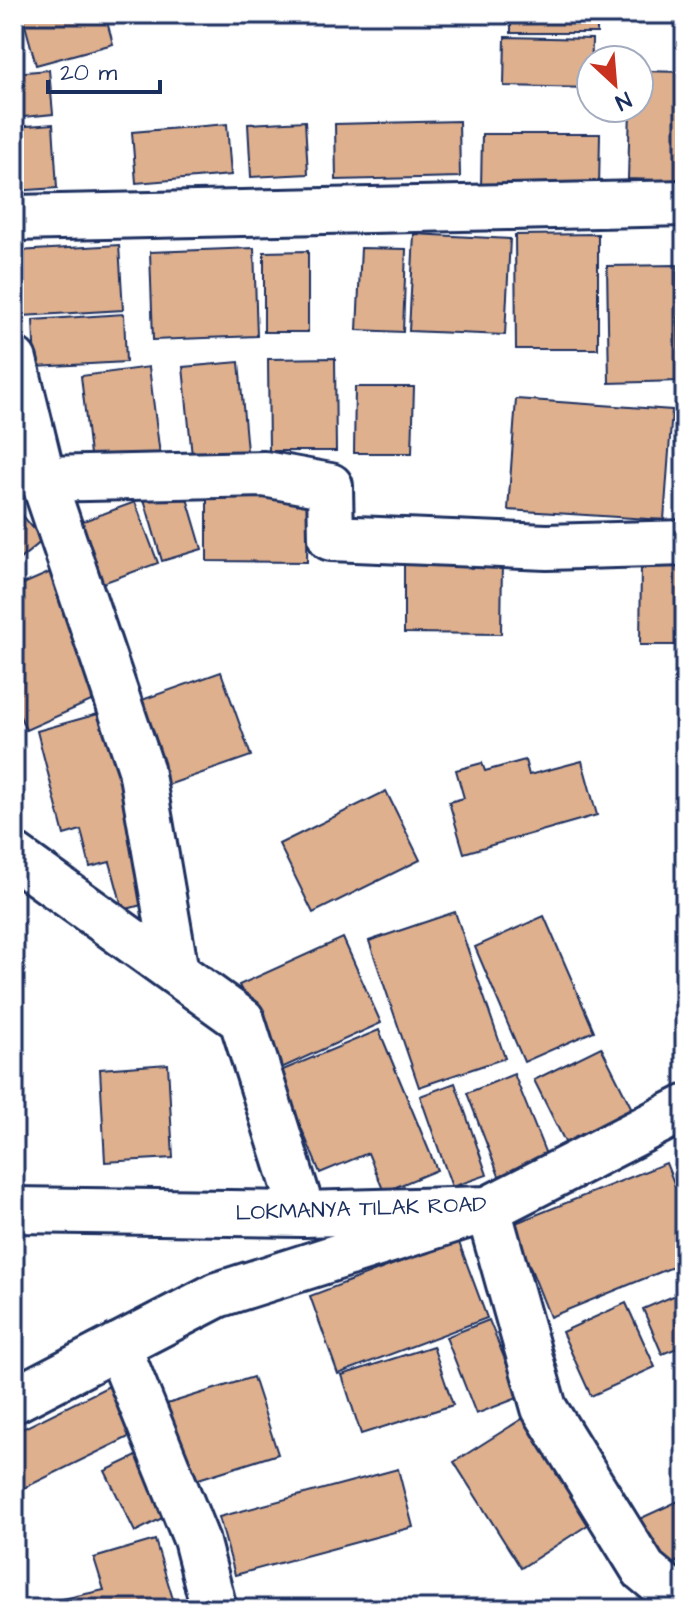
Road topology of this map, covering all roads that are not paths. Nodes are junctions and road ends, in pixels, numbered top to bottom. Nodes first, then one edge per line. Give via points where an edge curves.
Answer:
1 (685, 203) edge
2 (14, 218) edge
3 (14, 360) edge
4 (43, 479) junction
5 (685, 543) edge
6 (14, 856) edge
7 (176, 972) junction
8 (684, 1113) edge
9 (488, 1209) junction
10 (14, 1210) edge
11 (303, 1214) junction
12 (118, 1346) junction
13 (14, 1400) edge
14 (685, 1604) edge
15 (214, 1609) edge

1 - 2 street
3 - 4 street
4 - 5 street via 264,474 330,486 331,538 547,547
4 - 7 street via 141,769
6 - 7 street
7 - 11 street via 242,1020
8 - 9 street, LOKMANYA TILAK ROAD
9 - 11 street, LOKMANYA TILAK ROAD
9 - 12 street via 217,1295
9 - 14 street via 544,1408 644,1570
10 - 11 street, LOKMANYA TILAK ROAD
12 - 13 street
12 - 15 street via 196,1539

